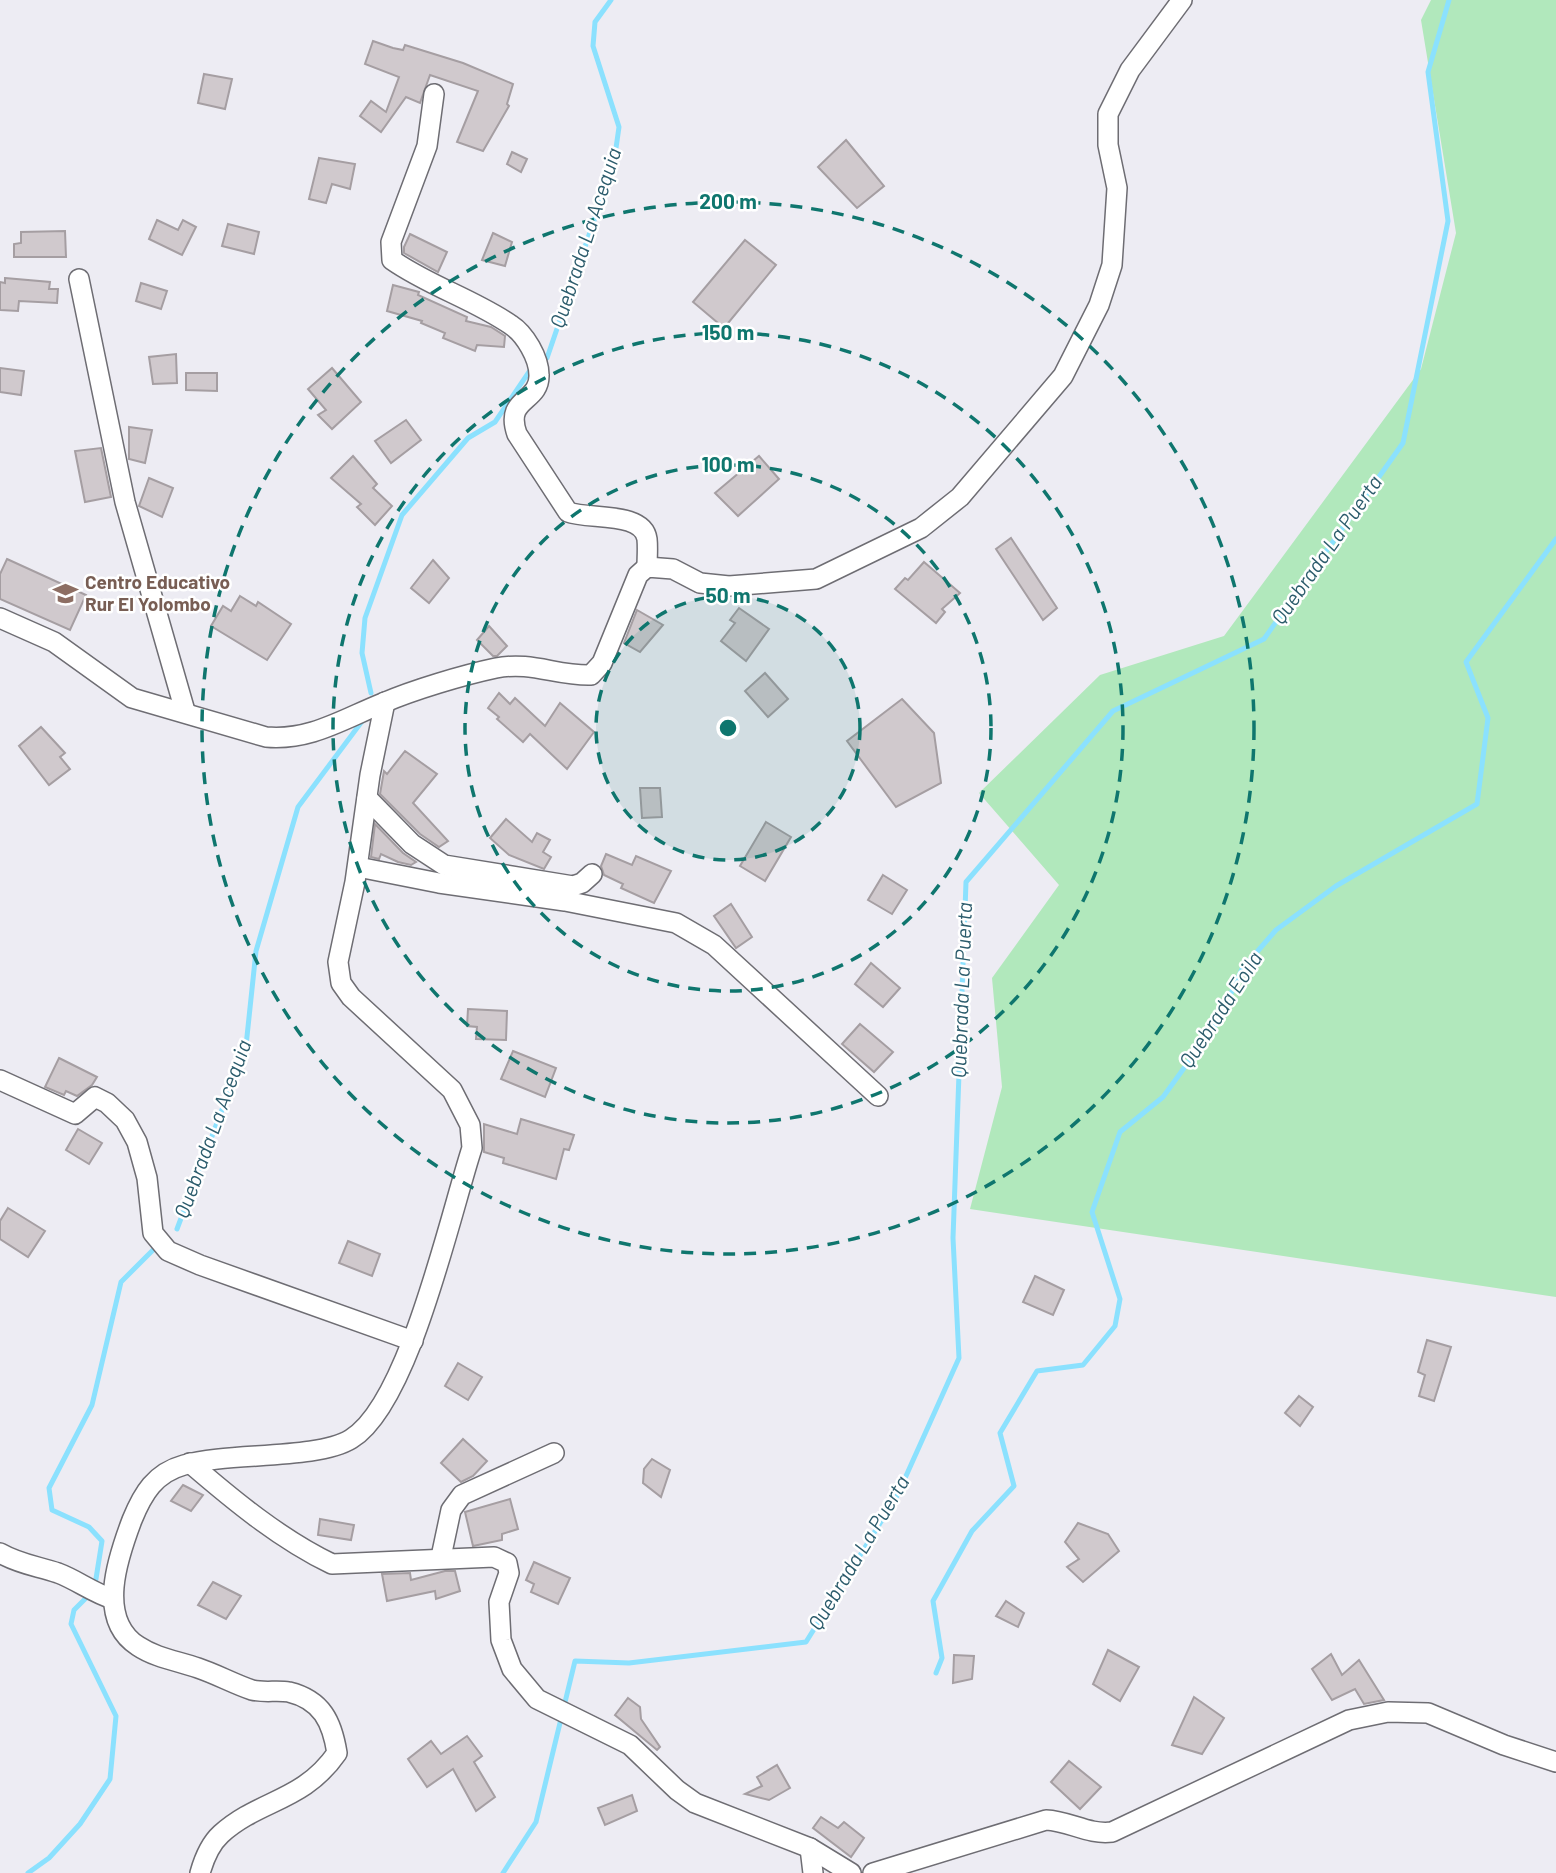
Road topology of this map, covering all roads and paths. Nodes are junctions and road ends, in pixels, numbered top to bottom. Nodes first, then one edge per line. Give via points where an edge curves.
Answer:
1 (1182, 0) edge
2 (434, 94) dead end
3 (79, 279) dead end
4 (647, 567) junction
5 (0, 618) edge
6 (385, 702) junction
7 (185, 711) junction
8 (367, 798) junction
9 (358, 867) junction
10 (592, 874) dead end
11 (0, 1080) edge
12 (878, 1096) dead end
13 (413, 1341) junction
14 (554, 1453) dead end
15 (190, 1463) junction
16 (0, 1553) edge
17 (440, 1557) junction
18 (113, 1599) junction
19 (1556, 1762) edge
20 (810, 1849) junction
21 (200, 1873) edge
22 (813, 1873) edge
23 (851, 1873) edge
24 (873, 1873) edge

1 - 4 street via 1130,70 1108,114 1108,145 1117,188 1112,265 1099,305 1063,376 960,497 920,528 816,579 729,586 700,583 673,569
2 - 4 street via 427,146 391,242 392,260 512,325 527,341 540,373 537,388 515,408 512,422 517,434 568,512 640,525 647,536
3 - 7 street via 125,502
4 - 6 street via 638,576 602,663 591,674 568,676 532,665 496,668
5 - 7 street via 54,642 132,698
6 - 7 street via 317,733 289,739 266,737
6 - 8 street
8 - 9 street
8 - 10 street via 412,844 444,865 573,886
9 - 12 street via 676,923 715,946
9 - 13 street via 338,962 341,983 452,1090 470,1125 472,1148
11 - 13 street via 75,1114 95,1097 125,1120 147,1178 153,1233 168,1251
13 - 15 street via 395,1384 351,1439 320,1449
14 - 17 street via 462,1495 452,1510
15 - 17 street via 249,1511 332,1563
15 - 18 street via 168,1469 138,1504 120,1550
16 - 18 street via 20,1564 59,1573
17 - 20 street via 494,1557 507,1563 509,1573 499,1602 500,1640 512,1669 537,1699 630,1745 695,1803
18 - 21 street via 121,1629 137,1646 253,1690 289,1692 317,1703 333,1727 337,1753 323,1774 220,1835 206,1854
19 - 24 street via 1428,1713 1388,1712 1349,1720 1112,1832 1095,1834 1046,1820
20 - 22 street
20 - 23 street

